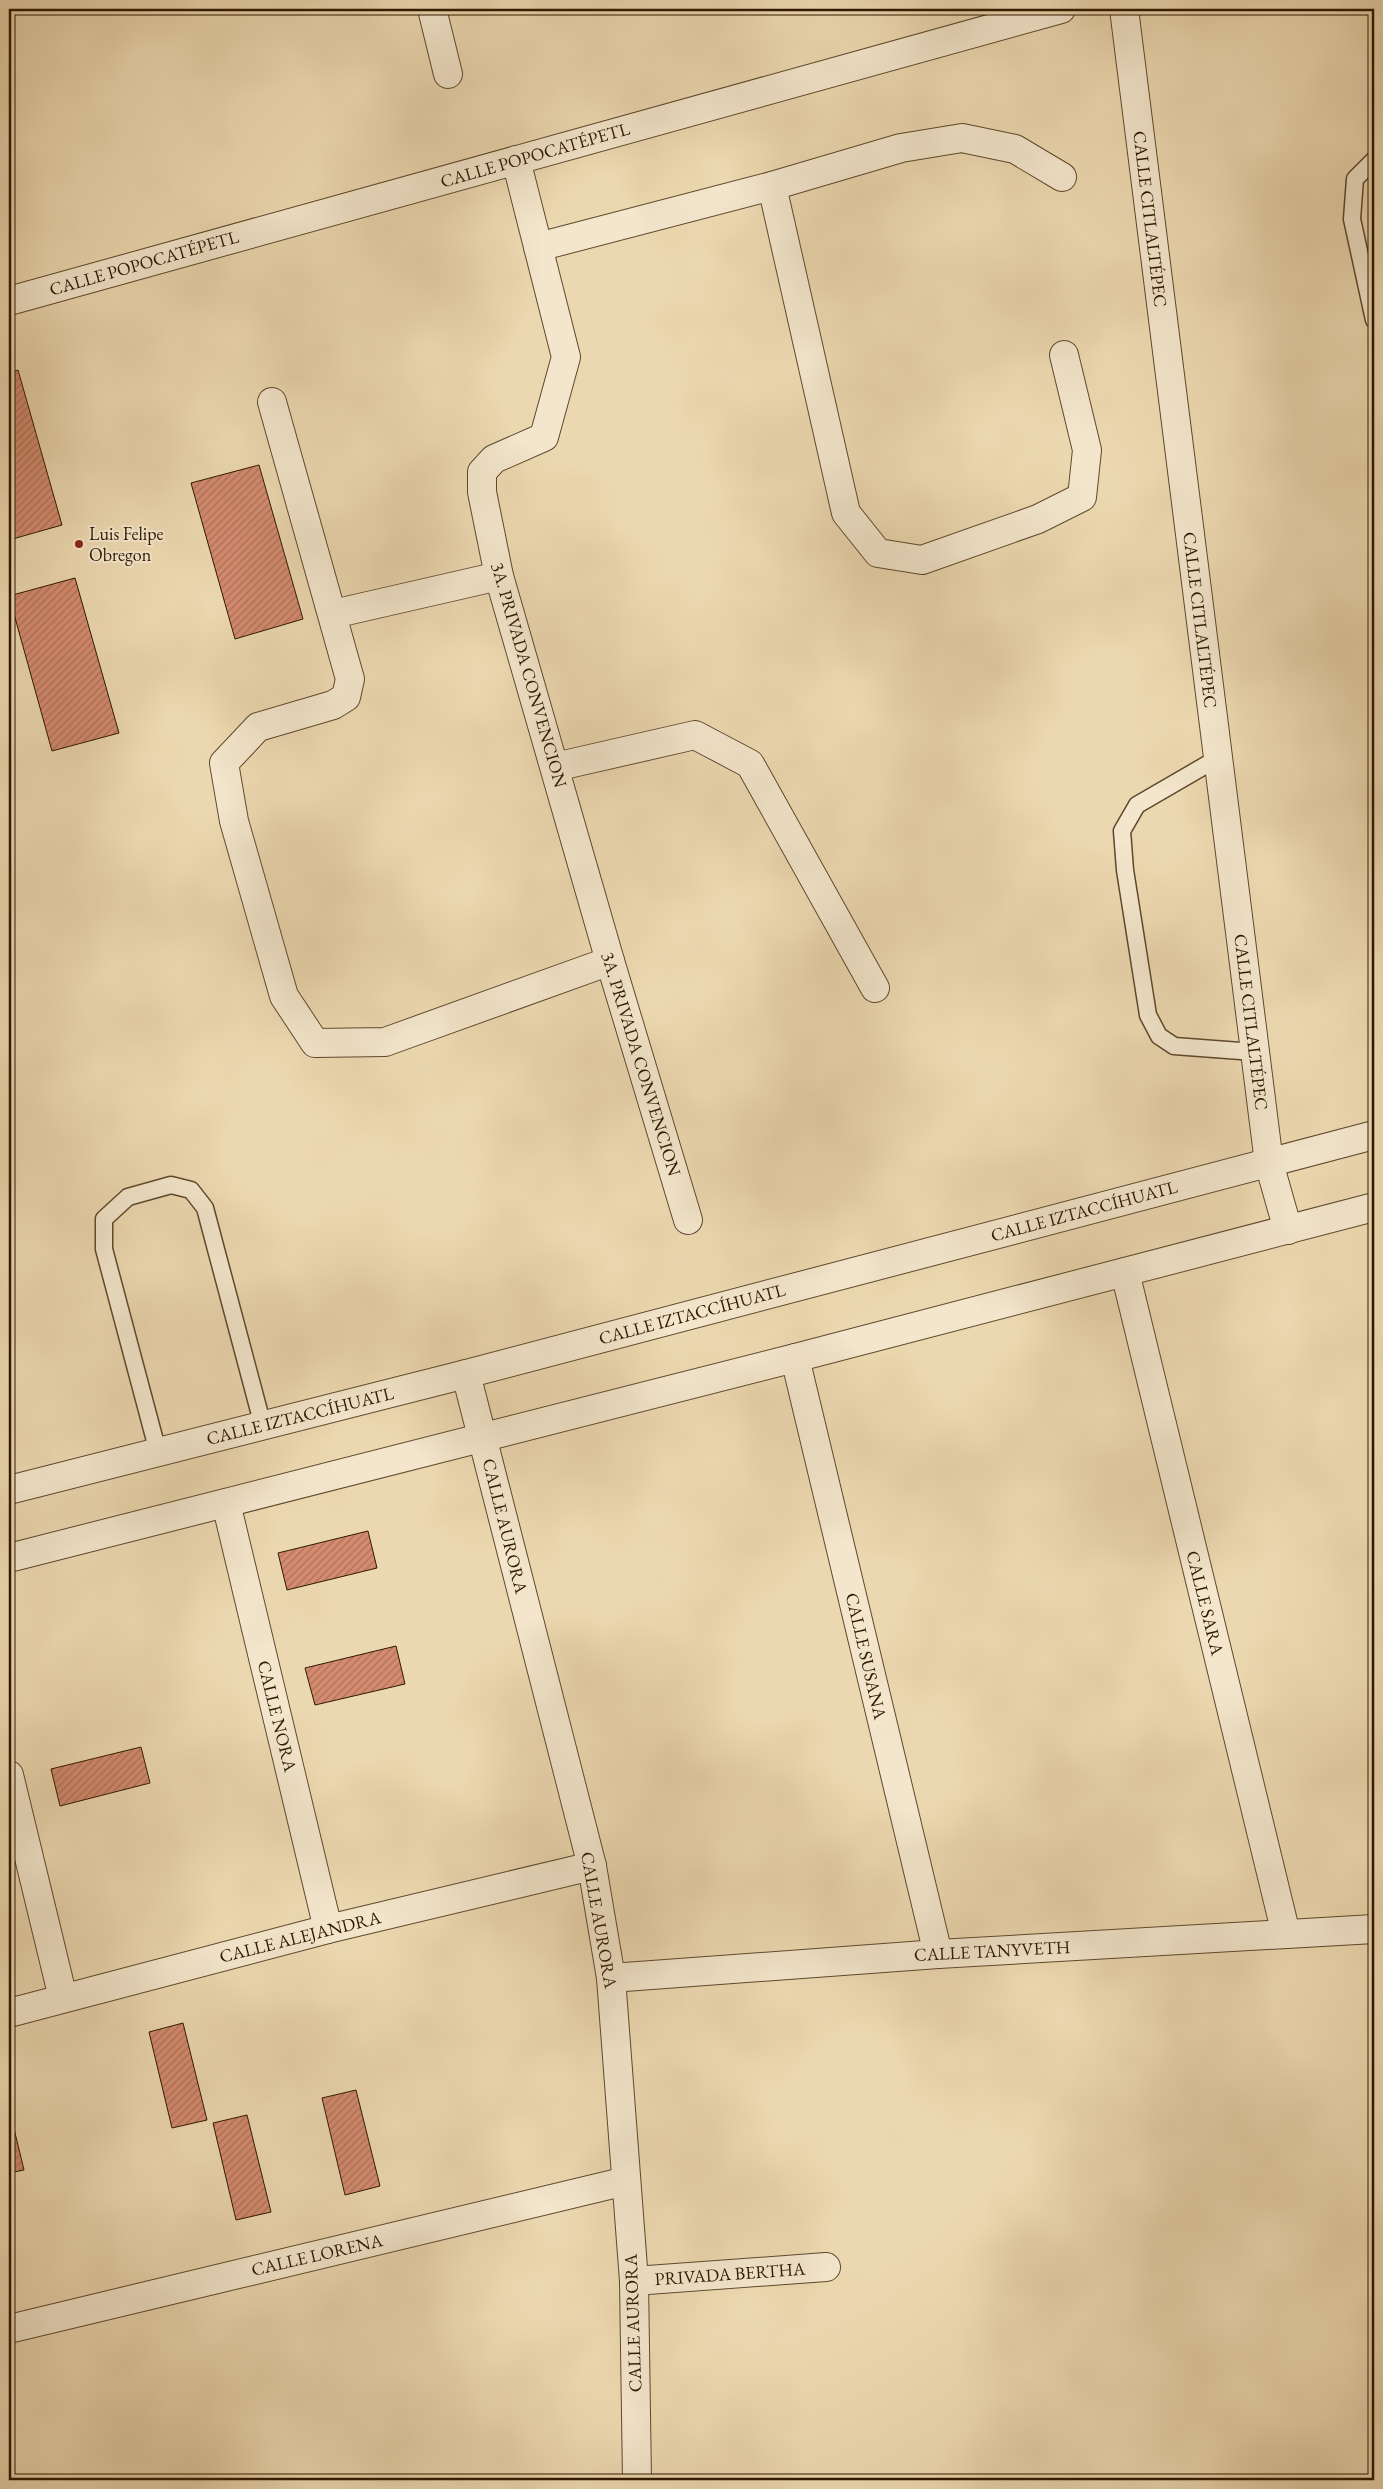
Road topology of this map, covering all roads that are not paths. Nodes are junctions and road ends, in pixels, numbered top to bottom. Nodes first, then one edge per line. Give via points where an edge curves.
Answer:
1 (432, 9) edge
2 (1060, 9) edge
3 (1124, 9) edge
4 (448, 74) dead end
5 (516, 160) junction
6 (1374, 160) edge
7 (1062, 177) dead end
8 (772, 186) junction
9 (538, 246) junction
10 (9, 301) edge
11 (1374, 320) edge
12 (1064, 355) dead end
13 (272, 402) dead end
14 (500, 576) junction
15 (333, 614) junction
16 (1218, 758) junction
17 (555, 767) junction
18 (610, 961) junction
19 (875, 988) dead end
20 (1254, 1052) junction
21 (1374, 1135) edge
22 (1269, 1163) junction
23 (1374, 1207) edge
24 (688, 1220) dead end
25 (1288, 1230) junction
26 (1125, 1272) junction
27 (794, 1358) junction
28 (466, 1374) junction
29 (263, 1426) junction
30 (483, 1438) junction
31 (158, 1452) junction
32 (9, 1490) edge
33 (226, 1503) junction
34 (9, 1558) edge
35 (9, 1775) edge
36 (592, 1866) junction
37 (328, 1929) junction
38 (1374, 1929) edge
39 (1286, 1934) junction
40 (938, 1954) junction
41 (611, 1978) junction
42 (63, 1998) junction
43 (9, 2013) edge
44 (626, 2181) junction
45 (826, 2268) dead end
46 (634, 2281) junction
47 (9, 2329) edge
48 (637, 2480) edge

1 - 4 street
2 - 5 street, CALLE POPOCATÉPETL
3 - 16 street, CALLE CITLALTÉPEC
5 - 9 street, 3A. PRIVADA CONVENCION
5 - 10 street, CALLE POPOCATÉPETL
6 - 11 lane via 1355,179 1352,219
7 - 8 street via 1015,149 962,138 901,148
8 - 9 street
8 - 12 street via 846,513 878,553 922,560 1038,519 1082,496 1087,450
9 - 14 street, 3A. PRIVADA CONVENCION via 566,357 544,437 494,459 482,472 482,492
13 - 15 street
14 - 15 street
14 - 17 street, 3A. PRIVADA CONVENCION
15 - 18 street via 350,679 346,697 332,705 258,727 224,763 234,821 284,996 316,1043 385,1042
16 - 20 street, CALLE CITLALTÉPEC
16 - 20 lane via 1137,805 1122,831 1125,870 1148,1015 1158,1036 1174,1046
17 - 18 street, 3A. PRIVADA CONVENCION
17 - 19 street via 695,735 750,764
18 - 24 street, 3A. PRIVADA CONVENCION
20 - 22 street, CALLE CITLALTÉPEC
21 - 22 street, CALLE IZTACCÍHUATL
22 - 25 street, CALLE CITLALTÉPEC
22 - 28 street, CALLE IZTACCÍHUATL
23 - 25 street
25 - 26 street
26 - 27 street
26 - 39 street, CALLE SARA
27 - 30 street
27 - 40 street, CALLE SUSANA
28 - 29 street, CALLE IZTACCÍHUATL
28 - 30 street, CALLE AURORA
29 - 31 street, CALLE IZTACCÍHUATL
29 - 31 lane via 205,1208 191,1190 170,1185 128,1197 104,1219 104,1249
30 - 33 street
30 - 36 street, CALLE AURORA
31 - 32 street, CALLE IZTACCÍHUATL
33 - 34 street
33 - 37 street, CALLE NORA
35 - 42 street
36 - 37 street, CALLE ALEJANDRA
36 - 41 street, CALLE AURORA
37 - 42 street, CALLE ALEJANDRA
38 - 39 street, CALLE TANYVETH
39 - 40 street, CALLE TANYVETH
40 - 41 street, CALLE TANYVETH
41 - 44 street, CALLE AURORA
42 - 43 street, CALLE ALEJANDRA
44 - 46 street, CALLE AURORA
44 - 47 street, CALLE LORENA
45 - 46 street, PRIVADA BERTHA
46 - 48 street, CALLE AURORA

